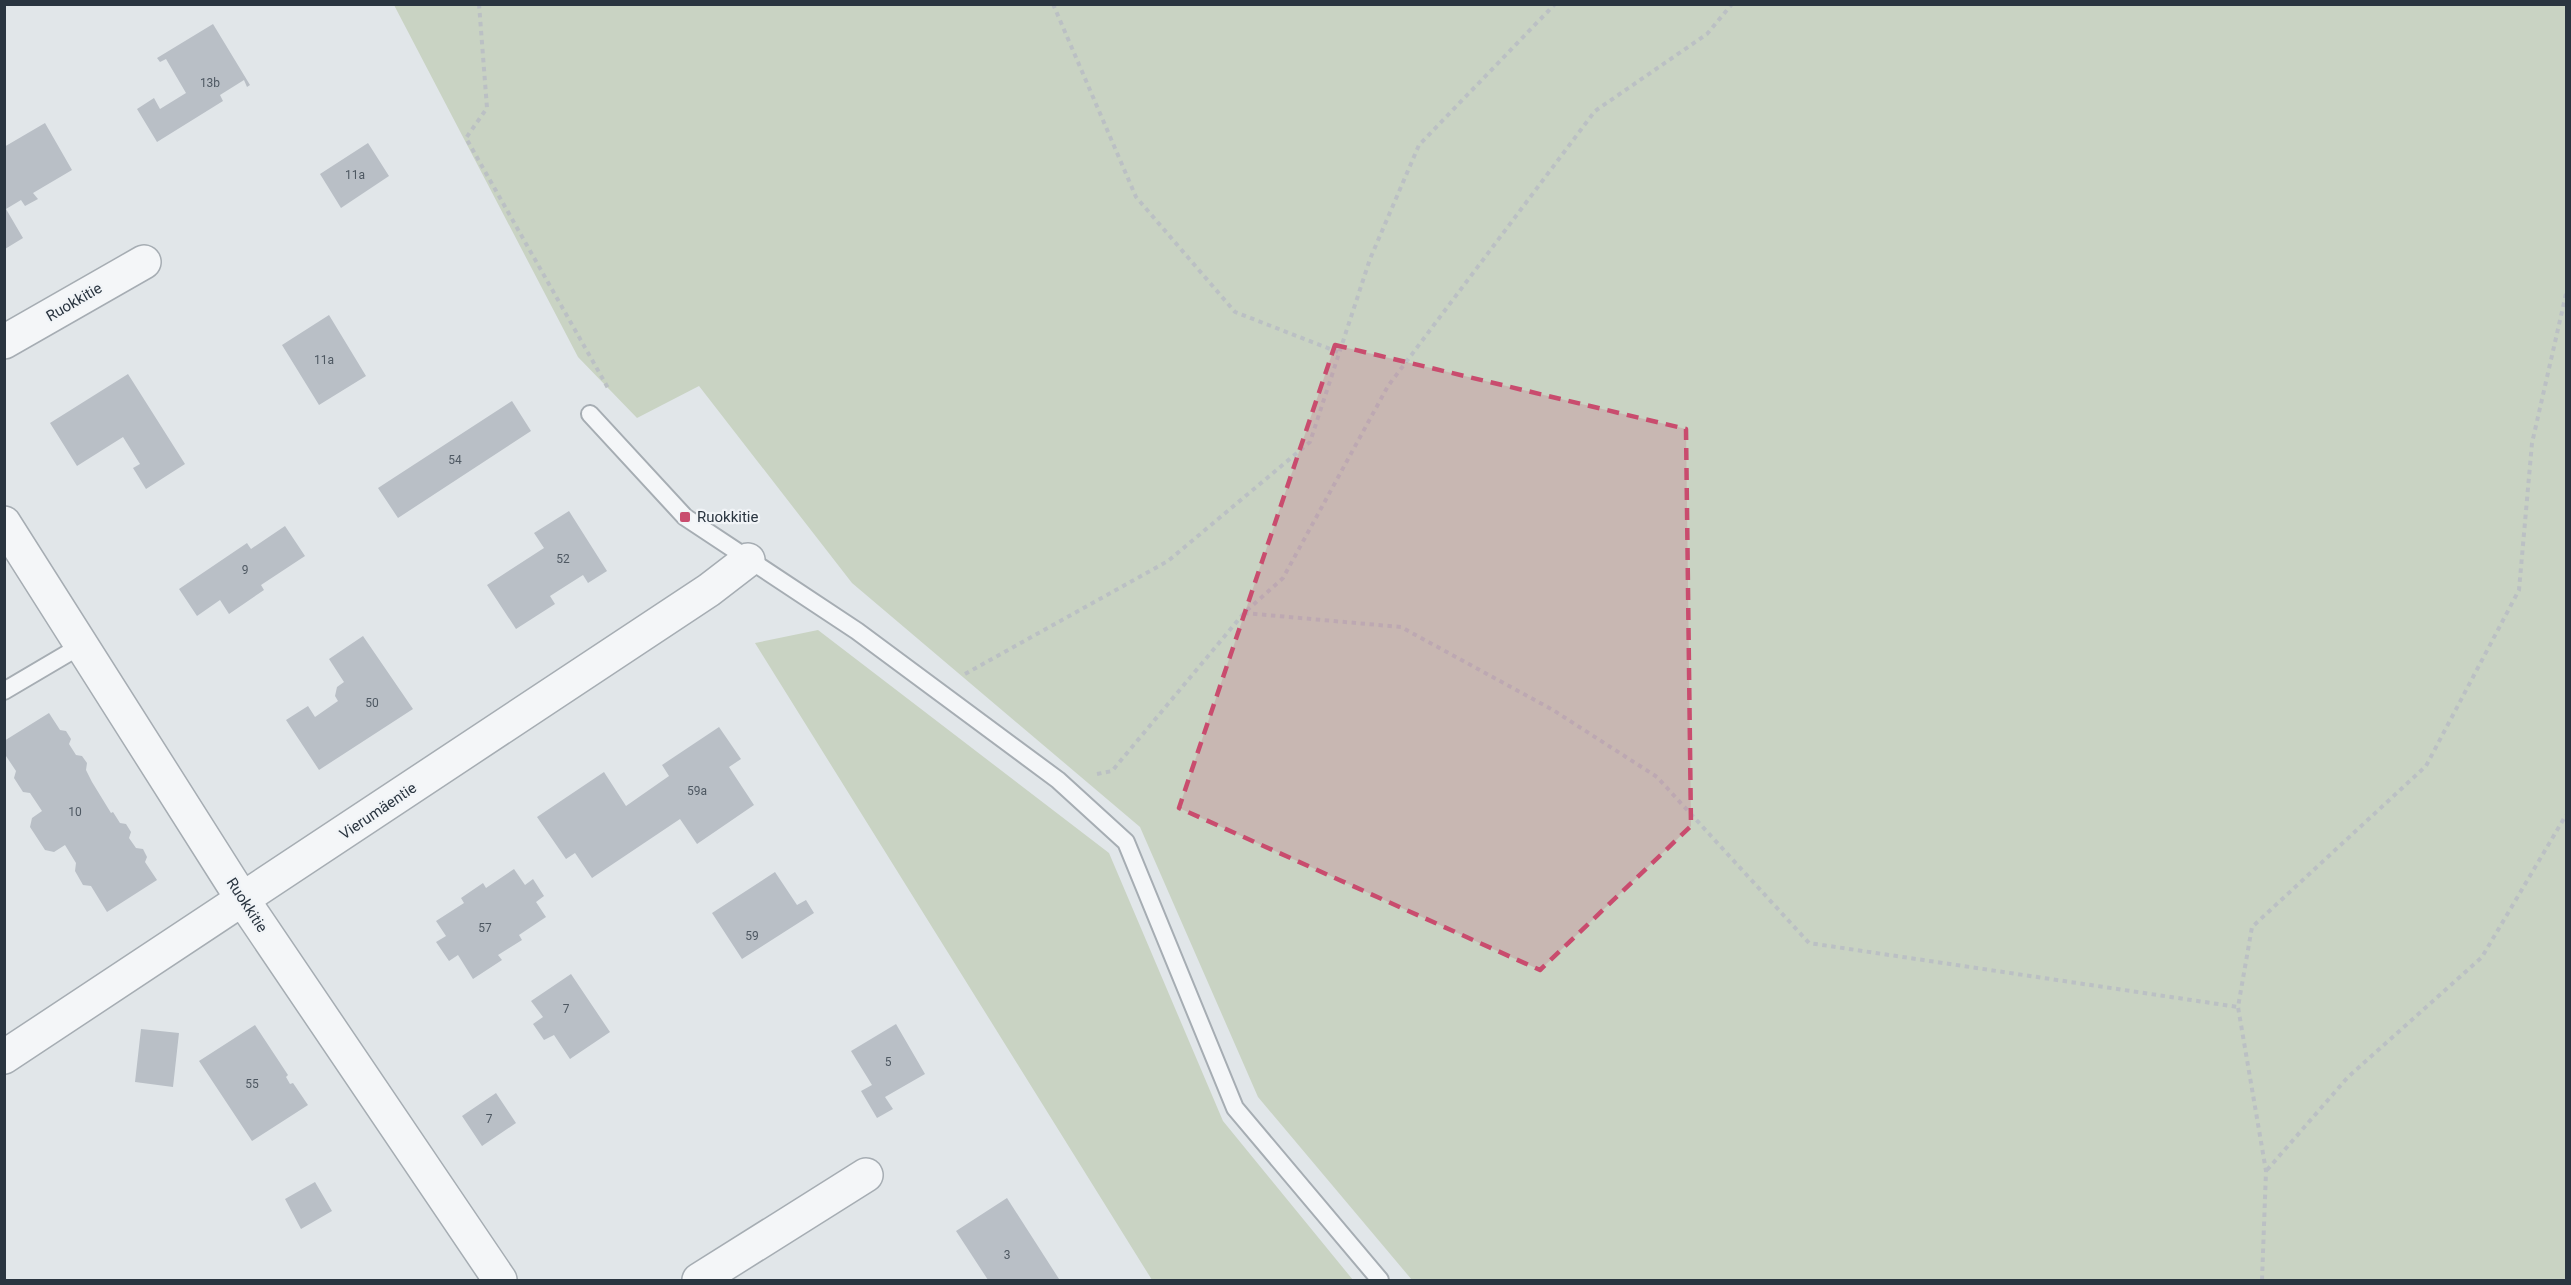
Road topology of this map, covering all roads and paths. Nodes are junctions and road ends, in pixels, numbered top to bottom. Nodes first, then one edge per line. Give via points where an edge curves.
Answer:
1 (479, 4) edge
2 (1053, 4) edge
3 (1555, 4) edge
4 (1732, 4) edge
5 (144, 262) dead end
6 (2566, 294) edge
7 (4, 342) edge
8 (1338, 352) junction
9 (609, 390) dead end
10 (590, 414) dead end
11 (4, 523) edge
12 (748, 560) junction
13 (1244, 613) junction
14 (82, 645) junction
15 (936, 690) junction
16 (4, 691) edge
17 (1058, 780) junction
18 (2566, 815) edge
19 (243, 900) junction
20 (2238, 1007) junction
21 (4, 1057) edge
22 (2266, 1171) junction
23 (866, 1175) dead end
24 (500, 1281) edge
25 (699, 1281) edge
26 (1380, 1281) edge
27 (2262, 1281) edge

1 - 9 path via 487,108 466,138
2 - 8 path via 1136,197 1235,312
3 - 8 path via 1419,145 1370,259
4 - 13 path via 1707,34 1594,111 1388,386 1283,578
5 - 7 street, Ruokkitie
6 - 20 path via 2532,443 2519,590 2426,766 2252,927
8 - 15 path via 1310,442 1168,561
10 - 12 lane via 685,517
11 - 14 street, Ruokkitie
12 - 15 lane via 856,631
12 - 19 street, Vierumäentie via 709,590
13 - 17 path via 1112,771
13 - 20 path via 1401,627 1552,710 1657,777 1809,943
14 - 16 lane
14 - 19 street, Ruokkitie
15 - 17 lane
17 - 26 lane via 1126,842 1235,1107
18 - 22 path via 2482,957 2348,1077
19 - 21 street, Vierumäentie
19 - 24 street, Ruokkitie
20 - 22 path
22 - 27 path
23 - 25 street

